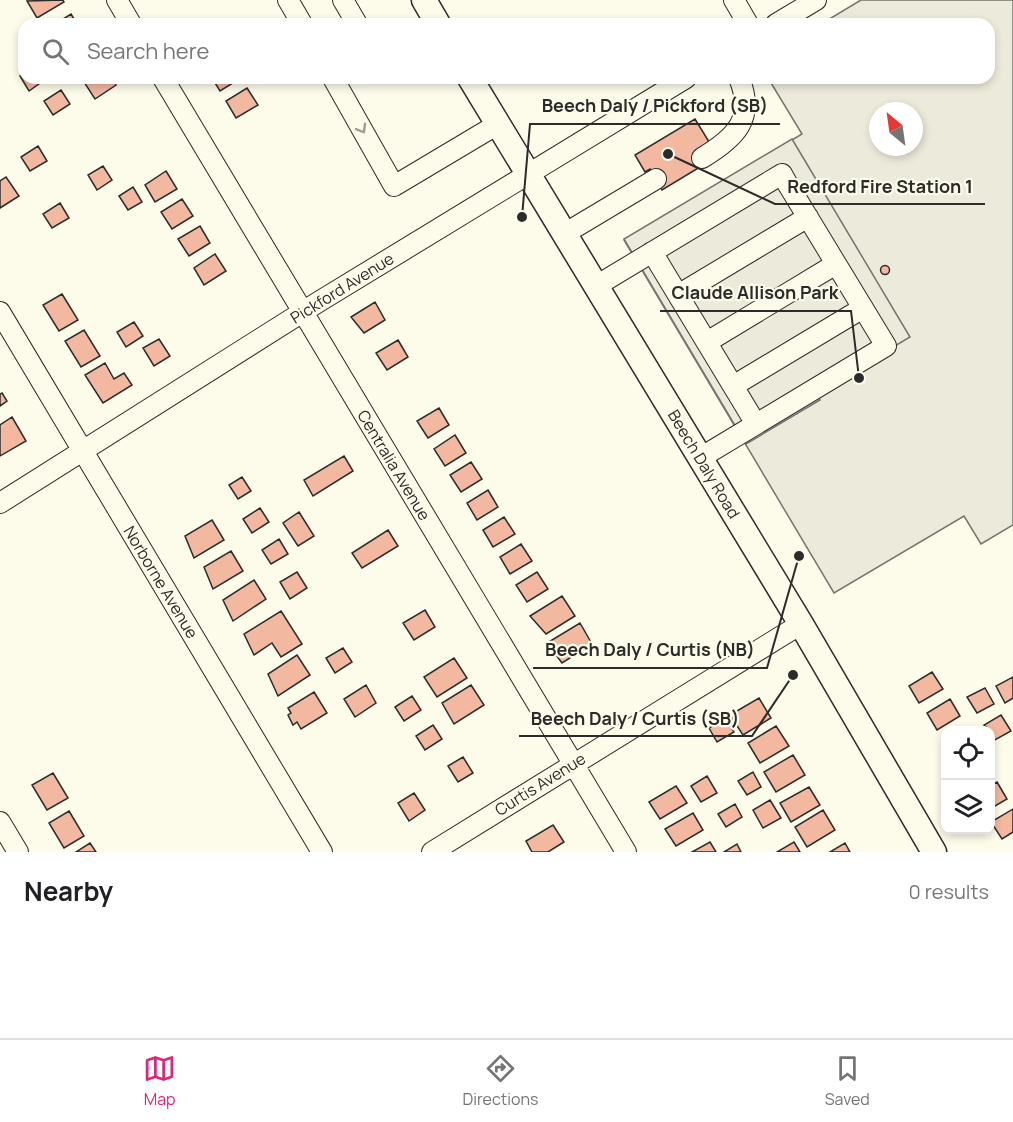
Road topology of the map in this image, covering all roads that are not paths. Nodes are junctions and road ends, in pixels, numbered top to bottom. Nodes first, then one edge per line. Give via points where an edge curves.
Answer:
1 (117, 0) edge
2 (288, 0) edge
3 (343, 0) edge
4 (734, 0) edge
5 (816, 0) edge
6 (128, 18) edge
7 (298, 18) edge
8 (354, 18) edge
9 (744, 18) edge
10 (786, 18) edge
11 (167, 84) edge
12 (336, 84) edge
13 (474, 84) edge
14 (676, 84) edge
15 (742, 84) edge
16 (498, 124) junction
17 (702, 158) dead end
18 (528, 173) junction
19 (656, 179) dead end
20 (808, 217) junction
21 (564, 234) junction
22 (652, 252) junction
23 (836, 264) junction
24 (596, 286) junction
25 (678, 295) junction
26 (863, 308) junction
27 (0, 312) edge
28 (302, 312) junction
29 (706, 342) junction
30 (733, 386) junction
31 (756, 424) junction
32 (83, 451) junction
33 (700, 458) junction
34 (0, 503) edge
35 (801, 624) junction
36 (572, 764) junction
37 (0, 822) edge
38 (18, 852) edge
39 (322, 852) edge
40 (432, 852) edge
41 (626, 852) edge
42 (934, 852) edge

1 - 6 street
2 - 7 street
3 - 8 street
4 - 9 street
5 - 10 street
11 - 28 street, Centralia Avenue
12 -> 16 street via 394,186
13 - 16 main road, Beech Daly Road
14 - 18 street, Pickford Avenue
15 - 17 street via 746,107 740,128 729,142
16 - 18 main road, Beech Daly Road
18 - 21 main road, Beech Daly Road
18 - 28 street, Pickford Avenue
19 - 21 street
20 - 22 street via 782,174
20 - 23 street
20 - 25 street
21 - 24 main road, Beech Daly Road
22 - 24 street
22 - 25 street
23 - 26 street
23 - 29 street
24 - 33 main road, Beech Daly Road
25 - 29 street
26 - 30 street
26 - 31 street via 886,346
27 - 32 street, Norborne Avenue
28 - 32 street, Pickford Avenue
28 - 36 street, Centralia Avenue
29 - 30 street
30 - 31 street
31 - 33 street
32 - 34 street, Pickford Avenue
32 - 39 street, Norborne Avenue
33 - 35 main road, Beech Daly Road
35 - 36 street, Curtis Avenue
35 - 42 main road, Beech Daly Road
36 - 40 street, Curtis Avenue
36 - 41 street, Centralia Avenue
37 - 38 street

